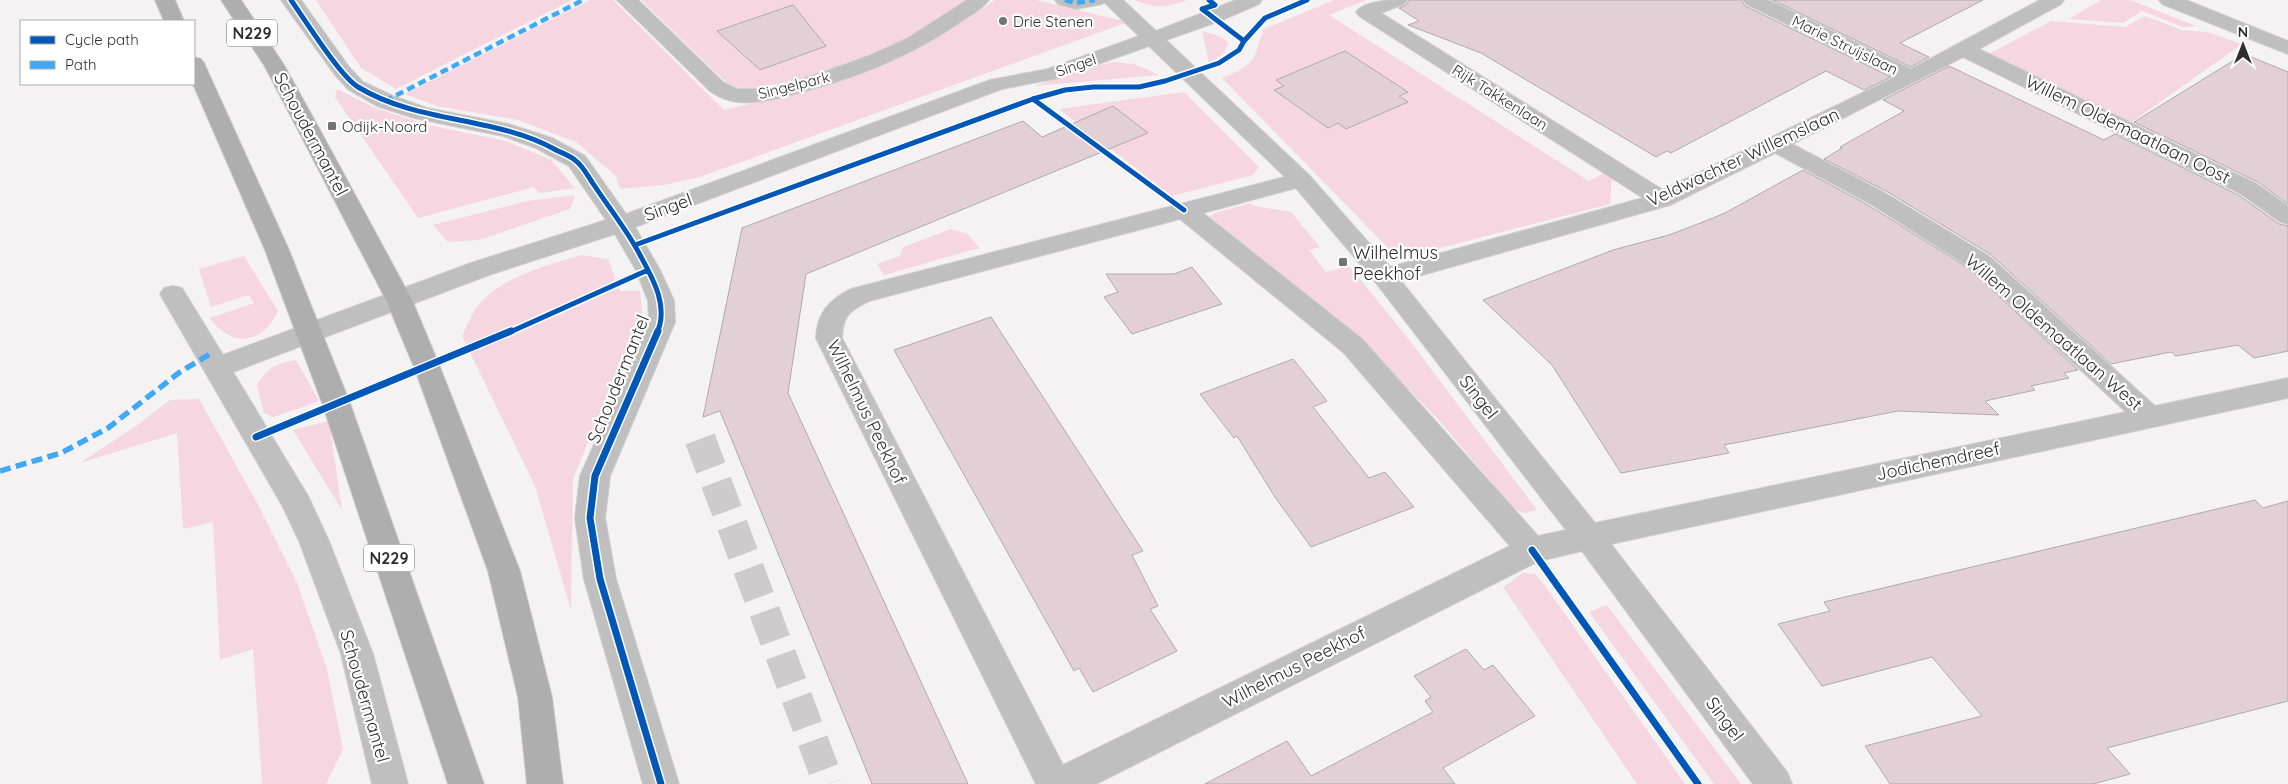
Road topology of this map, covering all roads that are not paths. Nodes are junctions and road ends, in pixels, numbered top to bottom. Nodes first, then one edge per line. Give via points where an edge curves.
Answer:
1 (164, 0) edge
2 (231, 0) edge
3 (291, 0) edge
4 (627, 0) edge
5 (979, 0) edge
6 (1065, 0) edge
7 (1095, 0) edge
8 (1112, 0) edge
9 (1205, 0) edge
10 (1252, 0) edge
11 (1397, 0) edge
12 (1753, 0) edge
13 (2054, 0) edge
14 (2169, 0) edge
15 (174, 20) edge
16 (1146, 31) junction
17 (2288, 48) edge
18 (1963, 49) junction
19 (195, 66) edge
20 (1911, 77) junction
21 (1776, 145) junction
22 (1301, 180) junction
23 (1662, 200) junction
24 (1184, 210) junction
25 (2288, 217) edge
26 (620, 224) junction
27 (1385, 277) junction
28 (173, 294) dead end
29 (399, 300) junction
30 (309, 334) junction
31 (218, 367) junction
32 (2286, 390) edge
33 (2150, 417) junction
34 (1588, 536) junction
35 (1532, 550) junction
36 (390, 784) edge
37 (466, 784) edge
38 (545, 784) edge
39 (661, 784) edge
40 (1054, 784) edge
41 (1060, 784) edge
42 (1774, 784) edge

1 - 15 main road
2 - 29 main road, Schoudermantel / N229 via 274,65
3 - 26 street, Schoudermantel via 342,72 356,86 422,114 544,143 577,161
4 - 5 street, Singelpark via 717,87 739,96 757,95 810,82 882,58 957,17
6 - 7 street via 1076,3
8 - 16 street
9 - 16 street, Singel via 1172,12
10 - 16 street, Singel via 1213,17
11 - 23 street, Rijk Takkenlaan via 1366,12
12 - 20 street, Marie Struijslaan
13 - 18 street, Veldwachter Willemslaan
14 - 17 street
16 - 22 street, Singel
16 - 26 street, Singel via 1052,74 996,84
18 - 20 street, Veldwachter Willemslaan
18 - 25 street, Willem Oldemaatlaan Oost via 2249,189
19 - 30 main road, N229 via 277,250
20 - 21 street, Veldwachter Willemslaan
21 - 23 street, Veldwachter Willemslaan
21 - 33 street, Willem Oldemaatlaan West via 1877,198 1980,262
22 - 24 street, Wilhelmus Peekhof
22 - 27 street, Singel
23 - 27 street, Veldwachter Willemslaan
24 - 35 street via 1354,346
24 - 40 street, Wilhelmus Peekhof via 860,295 840,308 829,325 829,338
26 - 29 street, Singel via 480,269
26 - 39 street, Schoudermantel via 648,270 661,301 662,322 594,476 590,518 600,579
27 - 34 street, Singel
28 - 31 street, Schoudermantel
29 - 30 street, Singel
29 - 38 main road, Schoudermantel / N229 via 470,476 504,571 535,697
30 - 31 street
30 - 37 main road, N229 via 336,403
31 - 36 street, Schoudermantel via 297,504 314,541 357,654
32 - 33 street, Jodichemdreef
33 - 34 street, Jodichemdreef
34 - 35 street, Wilhelmus Peekhof
34 - 42 street, Singel
35 - 41 street, Wilhelmus Peekhof

